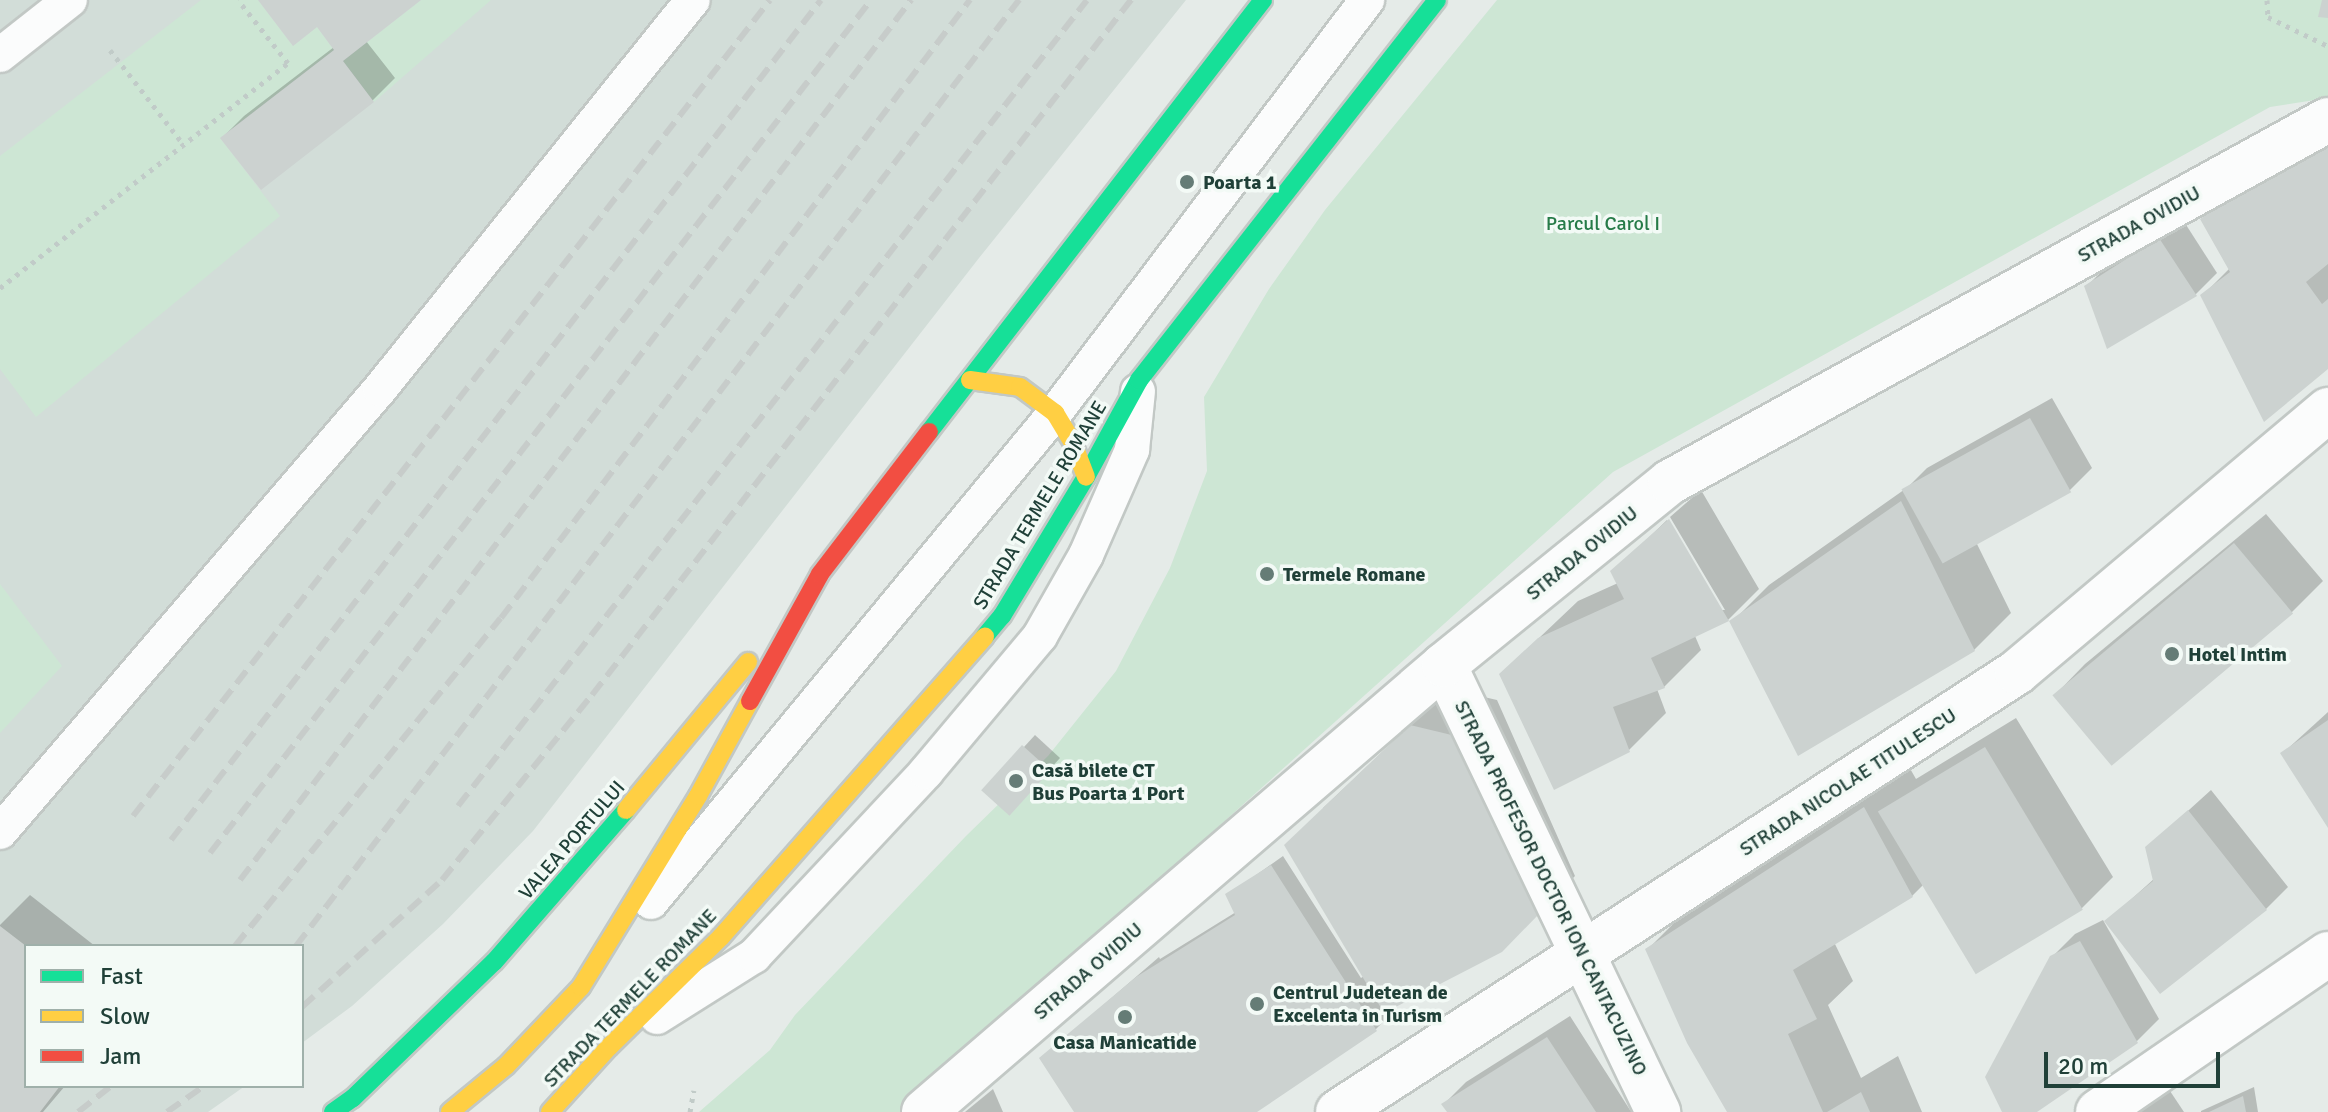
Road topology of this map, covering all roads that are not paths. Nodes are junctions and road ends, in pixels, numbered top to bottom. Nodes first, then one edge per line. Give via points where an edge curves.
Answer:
1 (70, 0) edge
2 (693, 0) edge
3 (1263, 0) edge
4 (1367, 0) edge
5 (1437, 0) edge
6 (0, 55) edge
7 (2328, 120) edge
8 (970, 380) junction
9 (1139, 380) junction
10 (2328, 410) edge
11 (1055, 413) junction
12 (1086, 477) junction
13 (820, 574) junction
14 (1444, 665) junction
15 (0, 832) edge
16 (1582, 954) junction
17 (2328, 954) edge
18 (581, 987) junction
19 (609, 1047) junction
20 (333, 1112) edge
21 (450, 1112) edge
22 (550, 1112) edge
23 (924, 1112) edge
24 (1338, 1112) edge
25 (1658, 1112) edge
26 (2098, 1112) edge

1 - 6 lane
2 - 15 lane via 380,389
3 - 8 street
4 - 11 lane
5 - 9 street, STRADA TERMELE ROMANE
7 - 14 street, STRADA OVIDIU via 1670,482
8 - 11 street via 1020,387
8 - 13 street
9 - 12 street, STRADA TERMELE ROMANE
9 - 19 lane via 1132,450 1086,555 1040,636 926,772 754,956
10 - 16 street, STRADA NICOLAE TITULESCU via 2017,672
11 - 12 street
11 - 18 lane
12 - 19 street, STRADA TERMELE ROMANE via 1002,616 721,937
13 - 18 street via 698,796
13 - 20 street, VALEA PORTULUI via 494,962
14 - 16 street, STRADA PROFESOR DOCTOR ION CANTACUZINO
14 - 23 street, STRADA OVIDIU
16 - 24 street, STRADA NICOLAE TITULESCU
16 - 25 street, STRADA PROFESOR DOCTOR ION CANTACUZINO
17 - 26 street
18 - 21 street via 506,1066
19 - 22 street, STRADA TERMELE ROMANE

